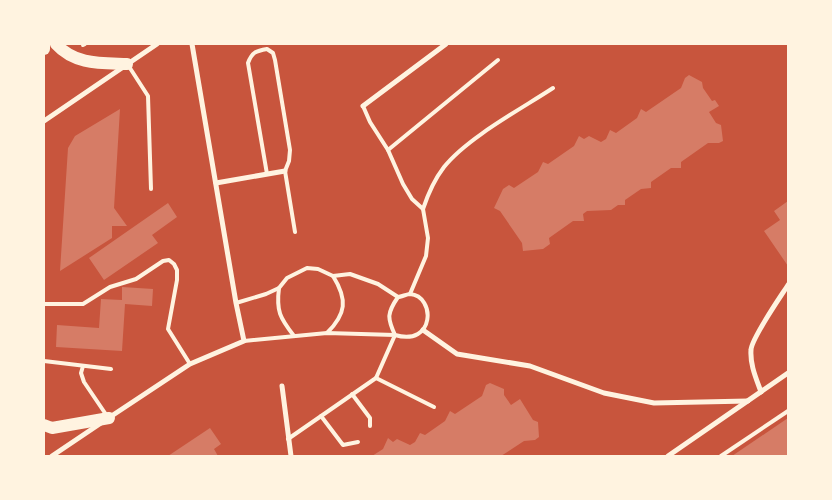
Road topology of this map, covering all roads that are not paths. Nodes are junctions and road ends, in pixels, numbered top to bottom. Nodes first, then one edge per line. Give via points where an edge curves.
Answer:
1 (44, 44) edge
2 (56, 44) edge
3 (156, 44) edge
4 (192, 44) edge
5 (446, 44) edge
6 (150, 46) edge
7 (44, 49) edge
8 (498, 60) dead end
9 (127, 64) junction
10 (553, 88) dead end
11 (363, 106) joint
12 (44, 121) edge
13 (388, 150) junction
14 (285, 171) junction
15 (267, 174) junction
16 (216, 183) junction
17 (151, 189) dead end
18 (423, 209) junction
19 (295, 232) dead end
20 (333, 276) junction
21 (788, 285) edge
22 (279, 288) junction
23 (410, 294) junction
24 (398, 298) junction
25 (44, 304) edge
26 (236, 304) junction
27 (423, 330) junction
28 (327, 333) junction
29 (395, 335) junction
30 (294, 336) junction
31 (244, 341) junction
32 (44, 361) edge
33 (190, 364) junction
34 (83, 366) junction
35 (111, 368) dead end
36 (788, 373) edge
37 (376, 378) junction
38 (282, 386) dead end
39 (761, 392) junction
40 (352, 394) junction
41 (748, 400) junction
42 (434, 407) dead end
43 (788, 411) edge
44 (321, 416) junction
45 (108, 418) junction
46 (44, 425) edge
47 (370, 426) dead end
48 (288, 439) junction
49 (358, 442) dead end
50 (52, 456) edge
51 (291, 456) edge
52 (668, 456) edge
53 (721, 456) edge

1 - 7 main road
2 - 9 main road via 72,57 88,62
3 - 6 street
4 - 16 street
5 - 11 street
6 - 9 street
8 - 13 lane
9 - 12 street
9 - 17 lane via 148,96
10 - 18 lane via 465,147 444,167 431,186
11 - 13 lane
13 - 18 lane via 412,199
14 - 15 street
14 - 15 lane via 290,150 275,60 267,49 256,51 248,63
14 - 19 lane
15 - 16 street
16 - 26 street
18 - 23 lane via 428,238 426,256
20 - 22 lane via 307,268 287,278
20 - 24 lane via 350,274 378,284
20 - 28 lane via 340,286 343,311
21 - 39 street via 750,348
22 - 26 lane
22 - 30 lane via 279,312
23 - 24 lane
23 - 27 lane via 425,304 428,312 429,321
24 - 29 lane via 388,314
25 - 33 lane via 83,304 110,287 136,279 169,260 177,270 177,280 168,329
26 - 31 street
27 - 29 lane via 406,338
27 - 41 street via 457,354 530,366 604,393 654,403
28 - 29 lane
28 - 30 lane
29 - 37 lane
30 - 31 lane
31 - 33 street
32 - 34 lane
33 - 45 street
34 - 35 lane
34 - 45 lane via 84,382
36 - 39 street
37 - 40 lane
37 - 42 lane
38 - 48 street
39 - 41 street
40 - 44 lane
40 - 47 lane via 370,418
41 - 52 street
43 - 53 lane
44 - 48 lane
44 - 49 lane via 343,445
45 - 46 main road via 52,428
45 - 50 street
48 - 51 street

